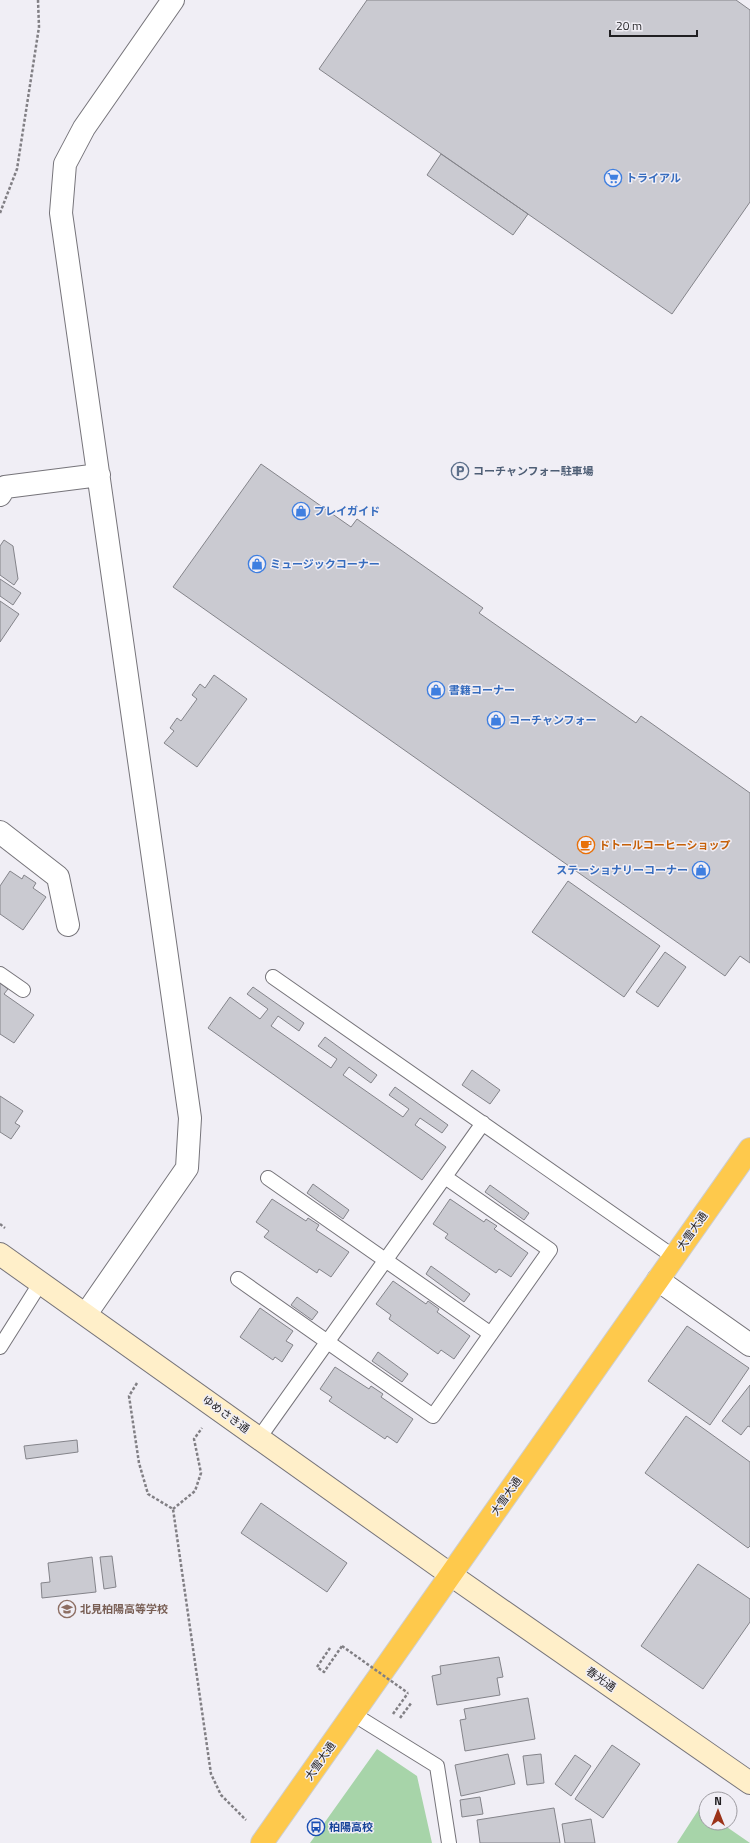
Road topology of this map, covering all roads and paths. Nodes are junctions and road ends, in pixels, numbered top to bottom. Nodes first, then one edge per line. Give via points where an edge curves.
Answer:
1 (38, 0) edge
2 (173, 0) edge
3 (0, 213) edge
4 (99, 475) junction
5 (0, 495) edge
6 (0, 832) edge
7 (68, 926) dead end
8 (0, 974) edge
9 (273, 977) dead end
10 (23, 990) dead end
11 (482, 1123) junction
12 (750, 1148) edge
13 (445, 1176) junction
14 (268, 1178) dead end
15 (0, 1254) edge
16 (674, 1257) junction
17 (386, 1260) junction
18 (238, 1279) dead end
19 (658, 1280) junction
20 (41, 1282) junction
21 (86, 1314) junction
22 (491, 1334) junction
23 (328, 1342) junction
24 (750, 1345) edge
25 (0, 1347) edge
26 (151, 1360) junction
27 (216, 1407) junction
28 (259, 1438) junction
29 (173, 1509) junction
30 (451, 1575) junction
31 (330, 1648) dead end
32 (412, 1702) dead end
33 (353, 1714) junction
34 (390, 1718) dead end
35 (397, 1723) dead end
36 (750, 1783) edge
37 (263, 1841) edge
38 (449, 1843) edge

1 - 3 path via 39,27 17,170
2 - 4 street via 84,128 65,164 61,213
4 - 5 street via 6,487
4 - 21 street via 190,1118 186,1168
6 - 7 street via 58,877
8 - 10 lane
9 - 11 lane
11 - 13 lane
11 - 16 lane
12 - 16 highway, 大雪大通
13 - 17 lane
13 - 22 lane via 550,1250
14 - 17 lane
15 - 20 street, ゆめさき通
16 - 19 highway, 大雪大通
17 - 22 lane
17 - 23 lane
18 - 23 lane
19 - 24 street
19 - 30 highway, 大雪大通
20 - 21 street, ゆめさき通
20 - 25 lane
21 - 26 street, ゆめさき通
22 - 23 lane via 433,1416
23 - 28 lane
26 - 27 street, ゆめさき通
26 - 29 path via 128,1396 139,1463 148,1494
27 - 28 street, ゆめさき通
27 - 29 path via 194,1439 201,1473 195,1491
28 - 30 street, ゆめさき通
29 - 37 path via 212,1774 221,1795
30 - 33 highway, 大雪大通
30 - 36 street, 春光通
31 - 34 path, bridge via 317,1667 324,1672 342,1646 408,1693
32 - 35 path
33 - 37 highway, 大雪大通
33 - 38 lane via 437,1766

